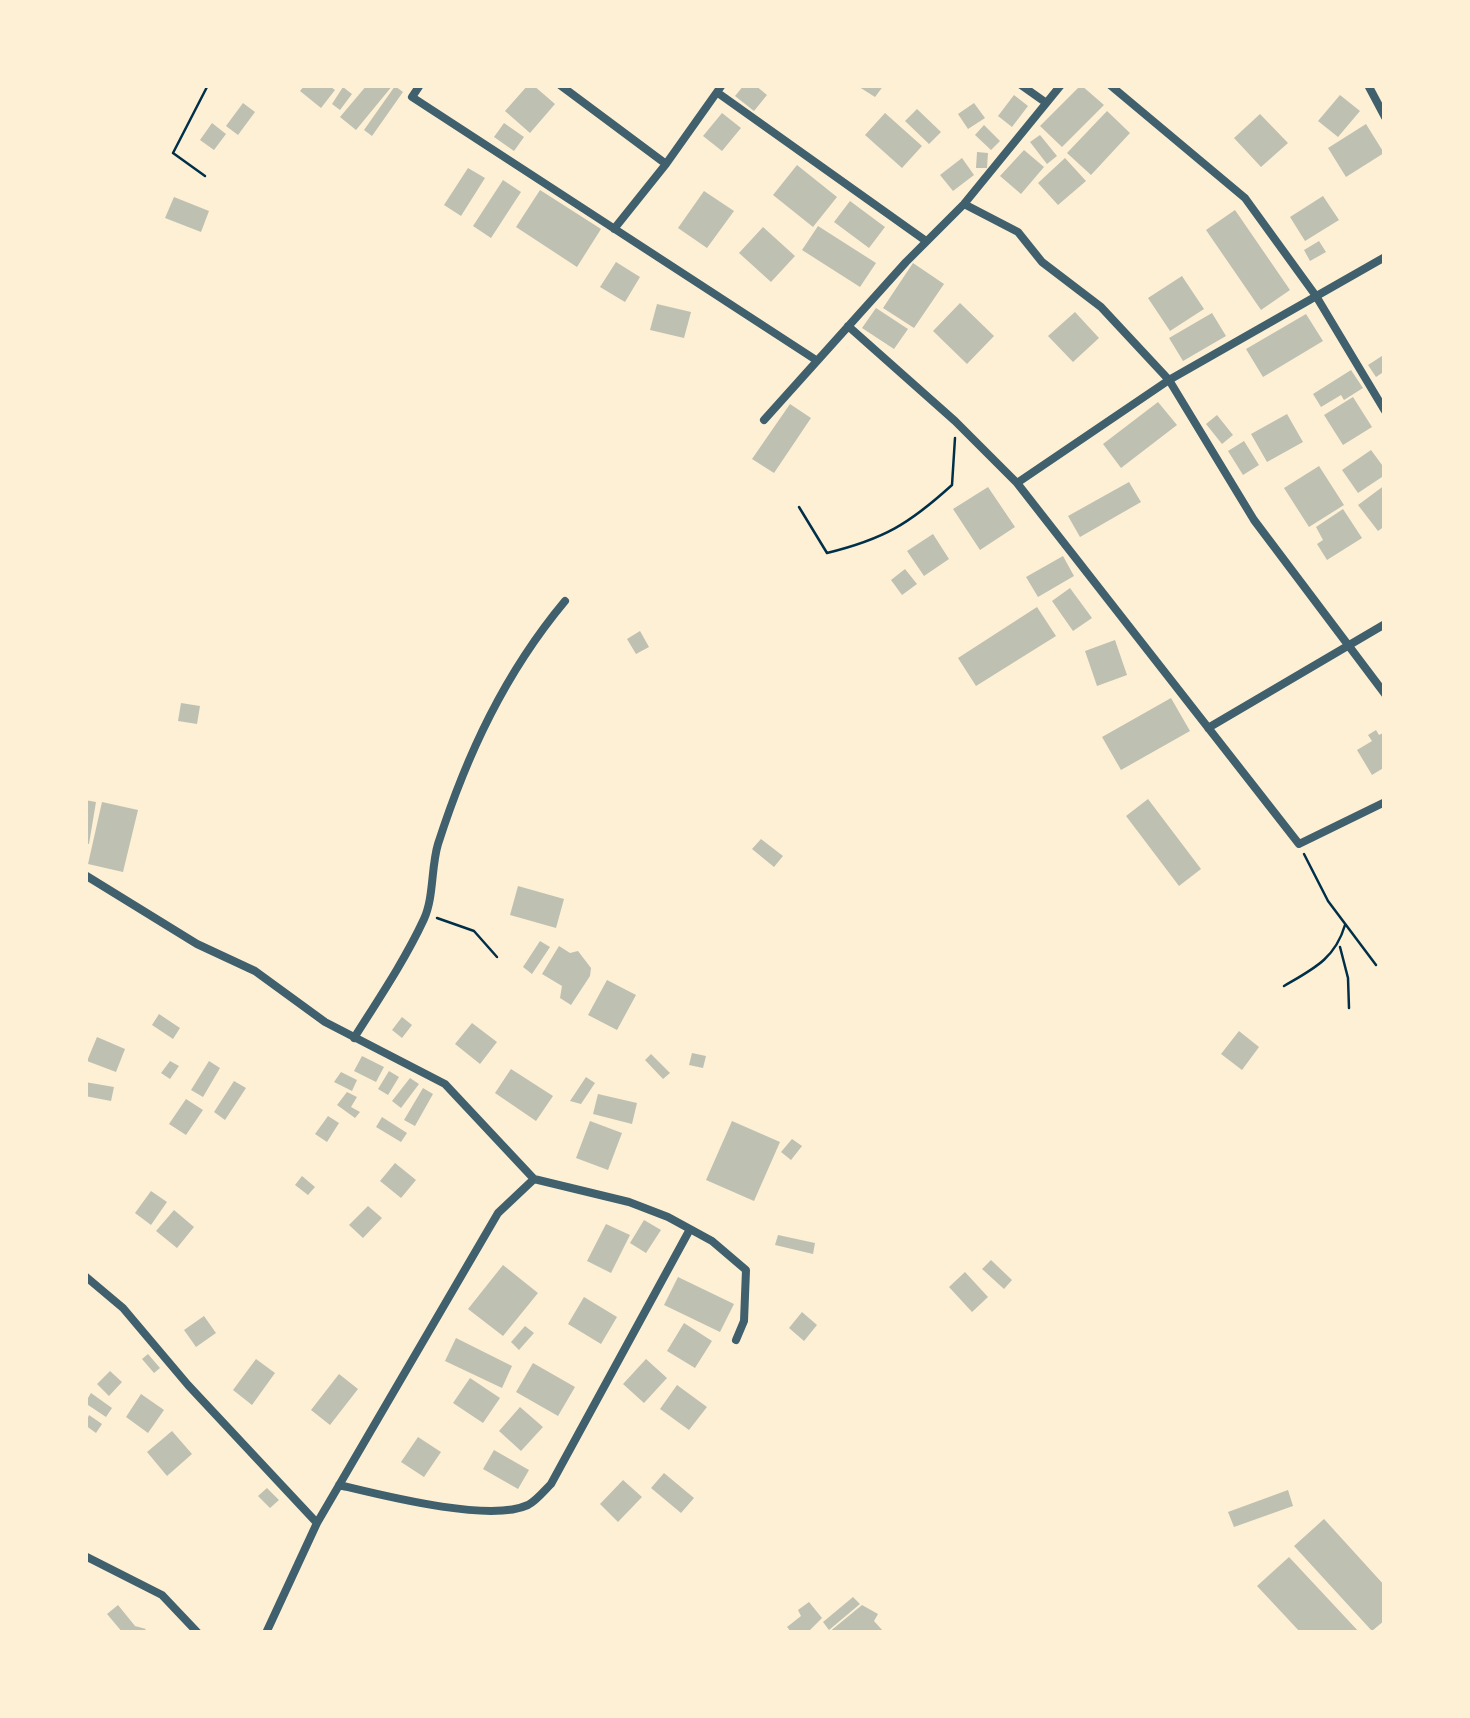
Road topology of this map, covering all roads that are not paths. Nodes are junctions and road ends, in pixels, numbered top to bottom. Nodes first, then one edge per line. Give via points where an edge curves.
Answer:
1 (420, 85) edge
2 (560, 85) edge
3 (1022, 85) edge
4 (1061, 85) edge
5 (1110, 85) edge
6 (1368, 85) edge
7 (720, 89) edge
8 (1045, 102) junction
9 (1385, 116) edge
10 (666, 164) junction
11 (964, 204) junction
12 (614, 229) junction
13 (926, 241) junction
14 (1385, 256) edge
15 (1316, 296) junction
16 (848, 326) junction
17 (816, 360) junction
18 (1169, 380) junction
19 (1385, 411) edge
20 (764, 420) dead end
21 (1017, 483) junction
22 (565, 600) dead end
23 (1385, 624) edge
24 (1349, 646) junction
25 (1385, 694) edge
26 (1208, 728) junction
27 (1385, 802) edge
28 (85, 875) edge
29 (354, 1038) junction
30 (534, 1178) junction
31 (688, 1231) junction
32 (85, 1276) edge
33 (736, 1340) dead end
34 (340, 1485) junction
35 (317, 1522) junction
36 (85, 1556) edge
37 (198, 1633) edge
38 (266, 1633) edge

1 - 12 street via 412,97
2 - 10 street
3 - 8 street
4 - 8 street
5 - 15 street via 1245,198
6 - 9 street
7 - 10 street
7 - 13 street
8 - 11 street
10 - 12 street
11 - 13 street
11 - 18 street via 1018,232
12 - 17 street
13 - 16 street
14 - 15 street
15 - 18 street
15 - 19 street
16 - 17 street
16 - 21 street
17 - 20 street
18 - 21 street
18 - 24 street via 1254,520
21 - 26 street
22 - 29 street via 504,684 455,791 435,854 426,915
23 - 24 street
24 - 25 street
24 - 26 street
26 - 27 street via 1299,844
28 - 29 street via 196,944 255,971
29 - 30 street via 445,1084
30 - 31 street via 629,1202
30 - 34 street via 498,1213
31 - 33 street via 712,1241 746,1270 744,1321
31 - 34 street via 551,1484 530,1505 440,1507
32 - 35 street via 123,1308
34 - 35 street
35 - 38 street
36 - 37 street via 162,1595

